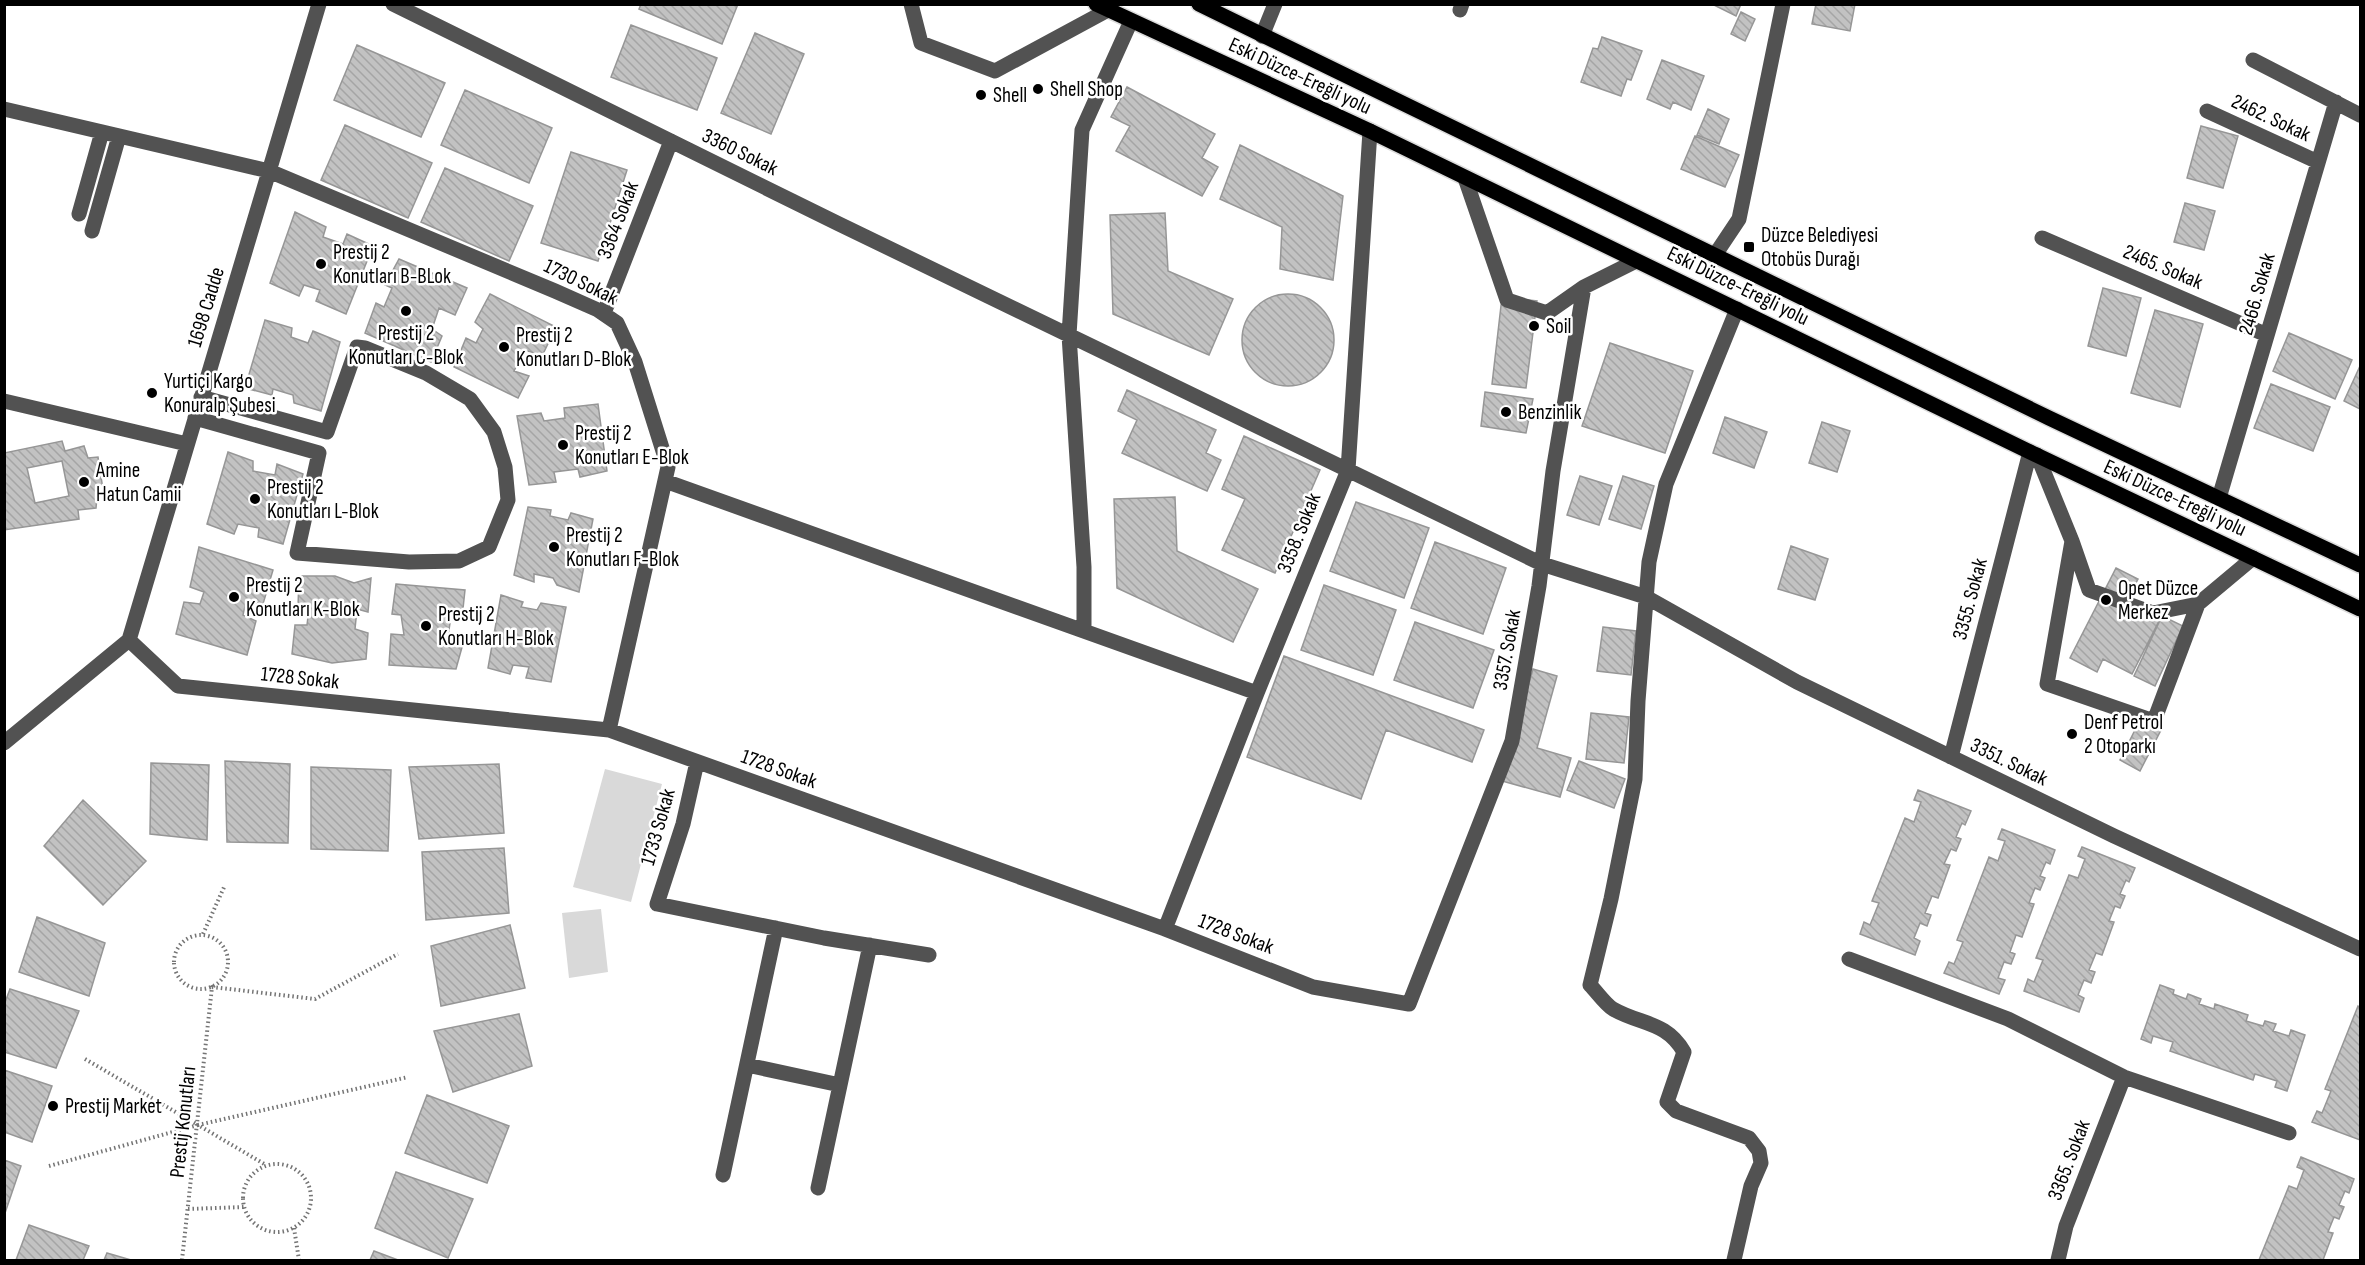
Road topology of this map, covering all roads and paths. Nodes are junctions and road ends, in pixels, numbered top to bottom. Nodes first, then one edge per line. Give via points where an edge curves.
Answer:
1 (319, 4) edge
2 (393, 4) edge
3 (911, 4) edge
4 (1198, 4) edge
5 (1275, 4) edge
6 (1783, 4) edge
7 (1102, 7) edge
8 (1131, 21) junction
9 (1262, 36) junction
10 (2253, 60) dead end
11 (2336, 102) junction
12 (4, 109) edge
13 (2207, 111) dead end
14 (2361, 115) edge
15 (1370, 131) junction
16 (102, 132) junction
17 (119, 136) junction
18 (671, 141) junction
19 (2318, 162) junction
20 (269, 171) junction
21 (1465, 178) junction
22 (79, 214) dead end
23 (92, 231) dead end
24 (2042, 238) dead end
25 (1715, 255) junction
26 (1636, 261) junction
27 (1584, 287) junction
28 (1737, 309) junction
29 (604, 313) junction
30 (1069, 335) junction
31 (2267, 335) junction
32 (201, 397) junction
33 (4, 401) edge
34 (195, 418) junction
35 (187, 444) junction
36 (2033, 454) junction
37 (1348, 470) junction
38 (665, 481) junction
39 (2218, 498) junction
40 (2072, 541) junction
41 (2253, 558) junction
42 (1542, 564) junction
43 (2361, 564) edge
44 (1646, 597) junction
45 (2198, 604) junction
46 (2361, 609) edge
47 (1084, 630) junction
48 (129, 640) junction
49 (1257, 693) junction
50 (609, 730) junction
51 (4, 743) edge
52 (1951, 757) junction
53 (696, 762) junction
54 (225, 885) dead end
55 (776, 928) junction
56 (1165, 929) junction
57 (203, 934) junction
58 (870, 945) junction
59 (2361, 949) edge
60 (398, 954) dead end
61 (929, 955) dead end
62 (1849, 959) dead end
63 (212, 987) junction
64 (1409, 1004) joint
65 (85, 1059) dead end
66 (747, 1065) junction
67 (408, 1077) dead end
68 (2124, 1077) junction
69 (840, 1085) junction
70 (198, 1125) junction
71 (2289, 1133) dead end
72 (266, 1165) junction
73 (49, 1166) dead end
74 (723, 1175) dead end
75 (818, 1188) dead end
76 (244, 1207) junction
77 (188, 1209) junction
78 (294, 1228) junction
79 (182, 1260) edge
80 (299, 1260) edge
81 (1734, 1260) edge
82 (2058, 1260) edge

1 - 20 street, 1698 Cadde
2 - 18 street, 3360 Sokak
3 - 7 street via 921,43 995,71
4 - 9 main road, Eski Düzce-Ereğli yolu
5 - 9 street
6 - 25 street via 1739,219
7 - 8 main road, Eski Düzce-Ereğli yolu
8 - 15 main road, Eski Düzce-Ereğli yolu
8 - 30 street via 1082,130
9 - 25 main road, Eski Düzce-Ereğli yolu
10 - 11 street, 2462. Sokak
11 - 14 street, 2462. Sokak
11 - 19 street, 2466. Sokak
12 - 16 street, 1730 Sokak
13 - 19 street, 2462. Sokak
15 - 21 main road, Eski Düzce-Ereğli yolu
15 - 37 street, 3358. Sokak
16 - 17 street, 1730 Sokak
16 - 22 street
17 - 20 street, 1730 Sokak
17 - 23 street
18 - 29 street, 3364 Sokak
18 - 30 street, 3360 Sokak
19 - 31 street, 2466. Sokak
20 - 29 street, 1730 Sokak
20 - 32 street, 1698 Cadde
21 - 26 main road, Eski Düzce-Ereğli yolu
21 - 27 street via 1507,300 1547,313
24 - 31 street, 2465. Sokak
25 - 39 main road, Eski Düzce-Ereğli yolu
26 - 27 street
26 - 28 main road, Eski Düzce-Ereğli yolu
27 - 42 street, 3357. Sokak via 1553,471
28 - 36 main road, Eski Düzce-Ereğli yolu
28 - 44 street via 1666,484 1649,562
29 - 38 street, 1730 Sokak via 617,323 635,362 668,467
30 - 37 street, 3360 Sokak
30 - 47 street via 1084,567
31 - 39 street, 2466. Sokak
32 - 34 street, 1698 Cadde
32 - 34 street via 327,432 357,347 365,348 426,373 470,399 494,432 505,467 508,500 489,547 459,561 297,553 319,453
33 - 35 street
34 - 35 street, 1698 Cadde
35 - 48 street, 1698 Cadde
36 - 40 street
36 - 41 main road, Eski Düzce-Ereğli yolu
36 - 52 street, 3355. Sokak
37 - 42 street, 3351. Sokak
37 - 49 street, 3358. Sokak
38 - 47 street
38 - 50 street, 1730 Sokak
39 - 43 main road, Eski Düzce-Ereğli yolu
40 - 45 street via 2089,590 2153,613
40 - 45 street via 2047,684 2154,722
41 - 45 street
41 - 46 main road, Eski Düzce-Ereğli yolu
42 - 44 street, 3351. Sokak
42 - 64 street, 3357. Sokak via 1512,741
44 - 52 street, 3351. Sokak via 1797,682
44 - 81 street via 1635,779 1590,985 1612,1008 1664,1029 1677,1041 1684,1052 1667,1102 1676,1112 1749,1138 1759,1151 1761,1163 1751,1186
47 - 49 street
48 - 50 street, 1728 Sokak via 178,686
48 - 51 street
49 - 56 street, 3358. Sokak
50 - 53 street, 1728 Sokak
52 - 59 street, 3351. Sokak
53 - 55 street, 1733 Sokak via 683,824 657,904
53 - 56 street, 1728 Sokak
54 - 57 path
55 - 58 street
55 - 66 street
56 - 64 street, 1728 Sokak via 1313,987
57 - 63 path via 219,941 228,957 225,975
57 - 63 path via 179,945 174,971 185,985 203,990
58 - 61 street
58 - 69 street
60 - 63 path via 315,999
62 - 68 street via 2008,1018
63 - 70 path, Prestij Konutları
65 - 70 path
66 - 69 street
66 - 74 street
67 - 70 path
68 - 71 street
68 - 82 street, 3365. Sokak via 2066,1226
69 - 75 street
70 - 72 path
70 - 73 path
70 - 77 path, Prestij Konutları
72 - 76 path via 248,1179
72 - 78 path via 288,1165 306,1178 312,1201 303,1221
76 - 77 path
76 - 78 path via 252,1222 261,1228 272,1232
77 - 79 path, Prestij Konutları
78 - 80 path

